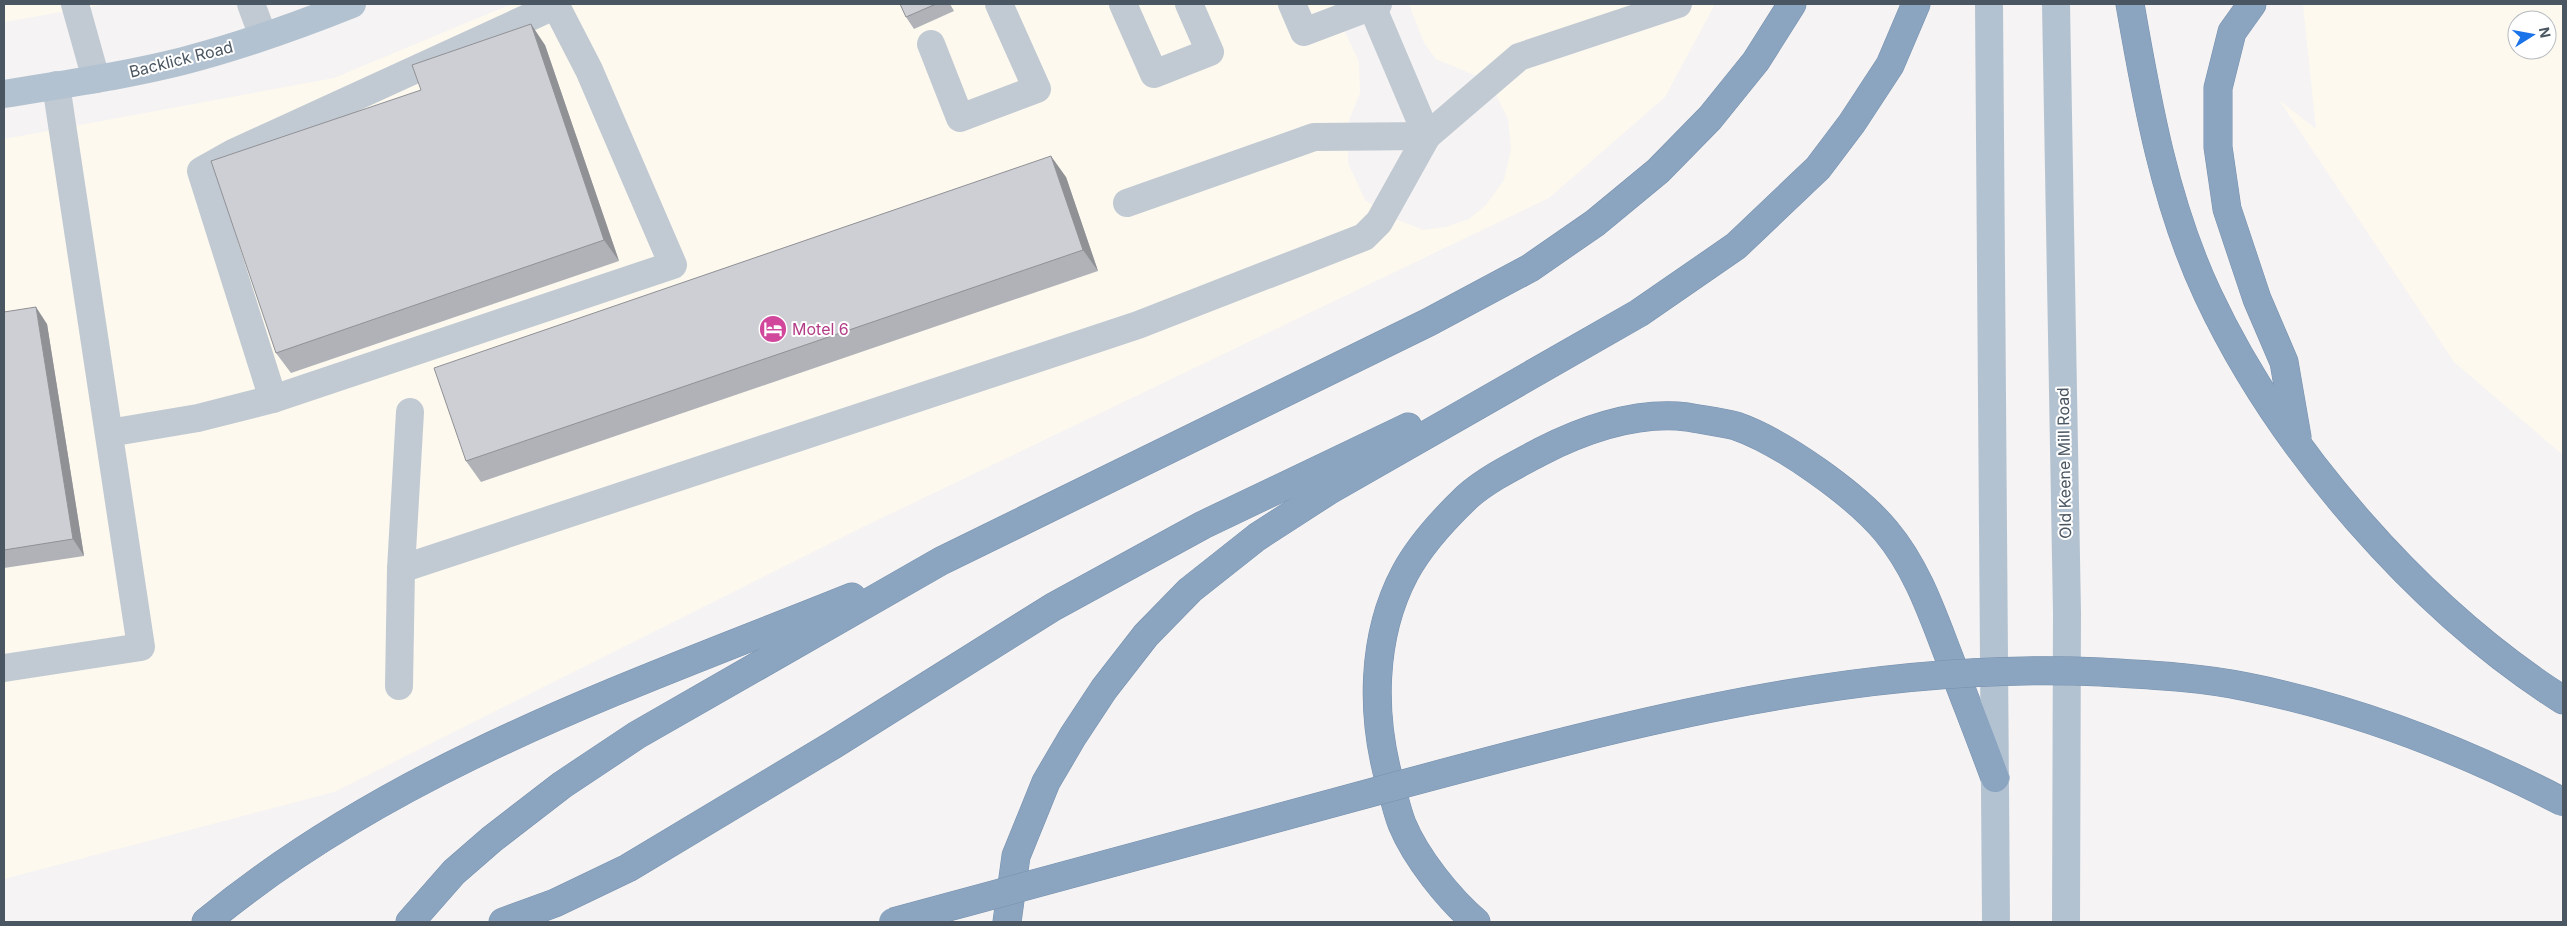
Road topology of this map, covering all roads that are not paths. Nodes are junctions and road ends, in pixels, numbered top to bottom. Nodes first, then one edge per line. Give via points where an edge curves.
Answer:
1 (75, 4) edge
2 (252, 4) edge
3 (352, 4) edge
4 (555, 4) edge
5 (999, 4) edge
6 (1123, 4) edge
7 (1189, 4) edge
8 (1292, 4) edge
9 (1374, 4) edge
10 (1678, 4) edge
11 (1792, 4) edge
12 (1916, 4) edge
13 (1989, 4) edge
14 (2056, 4) edge
15 (2130, 4) edge
16 (2252, 4) edge
17 (263, 36) junction
18 (931, 44) dead end
19 (96, 79) junction
20 (56, 86) junction
21 (4, 94) edge
22 (1428, 136) junction
23 (1127, 203) dead end
24 (1569, 353) junction
25 (273, 399) junction
26 (410, 412) dead end
27 (109, 433) junction
28 (2299, 448) junction
29 (941, 561) junction
30 (401, 569) junction
31 (4, 668) edge
32 (399, 686) dead end
33 (2563, 700) edge
34 (1995, 778) junction
35 (2563, 802) edge
36 (206, 922) edge
37 (410, 922) edge
38 (503, 922) edge
39 (893, 922) edge
40 (1008, 922) edge
41 (1476, 922) edge
42 (1996, 922) edge
43 (2066, 922) edge

1 - 19 street
2 - 17 street
3 - 17 main road, Backlick Road
4 - 25 street via 232,153 201,171
4 - 25 street via 590,70 673,265
5 - 18 street via 1036,89 960,118
6 - 7 street via 1154,74 1210,52
8 - 9 street via 1304,32
9 - 22 street
10 - 22 street via 1519,57
11 - 29 highway via 1756,61 1710,118 1658,171 1595,223 1522,273 1429,322
12 - 24 highway via 1890,66 1818,168 1736,246 1640,313
13 - 34 main road
14 - 43 main road, Old Keene Mill Road via 2067,614
15 - 28 highway via 2147,103 2174,207 2208,295 2241,356
16 - 28 highway via 2232,32 2218,88 2218,147 2228,208 2257,299 2284,362
17 - 19 main road, Backlick Road via 184,61
19 - 20 main road, Backlick Road
20 - 21 main road, Backlick Road
20 - 27 street
22 - 23 street via 1314,137
22 - 30 street via 1379,222 1364,237 1138,325
24 - 38 highway via 1203,525 1053,607 628,868
24 - 40 highway via 1328,491 1257,537 1190,590 1146,635 1104,689 1046,782 1016,856
25 - 27 street via 198,418
26 - 30 street
27 - 31 street via 141,647
28 - 33 highway via 2379,544 2448,610 2535,682
29 - 36 highway via 548,719 409,786 303,850
29 - 37 highway via 637,735 562,785 454,872
30 - 32 street
34 - 41 highway via 1920,582 1886,531 1836,485 1786,450 1735,426 1685,417 1644,417 1605,425 1560,442 1514,466 1469,496 1429,538 1405,574 1386,623 1378,672 1378,721 1386,769 1403,826 1431,873
34 - 42 main road
35 - 39 highway, bridge via 2446,746 2350,712 2244,686 2148,674 2049,670 1964,672 1863,682 1681,713 1470,766

